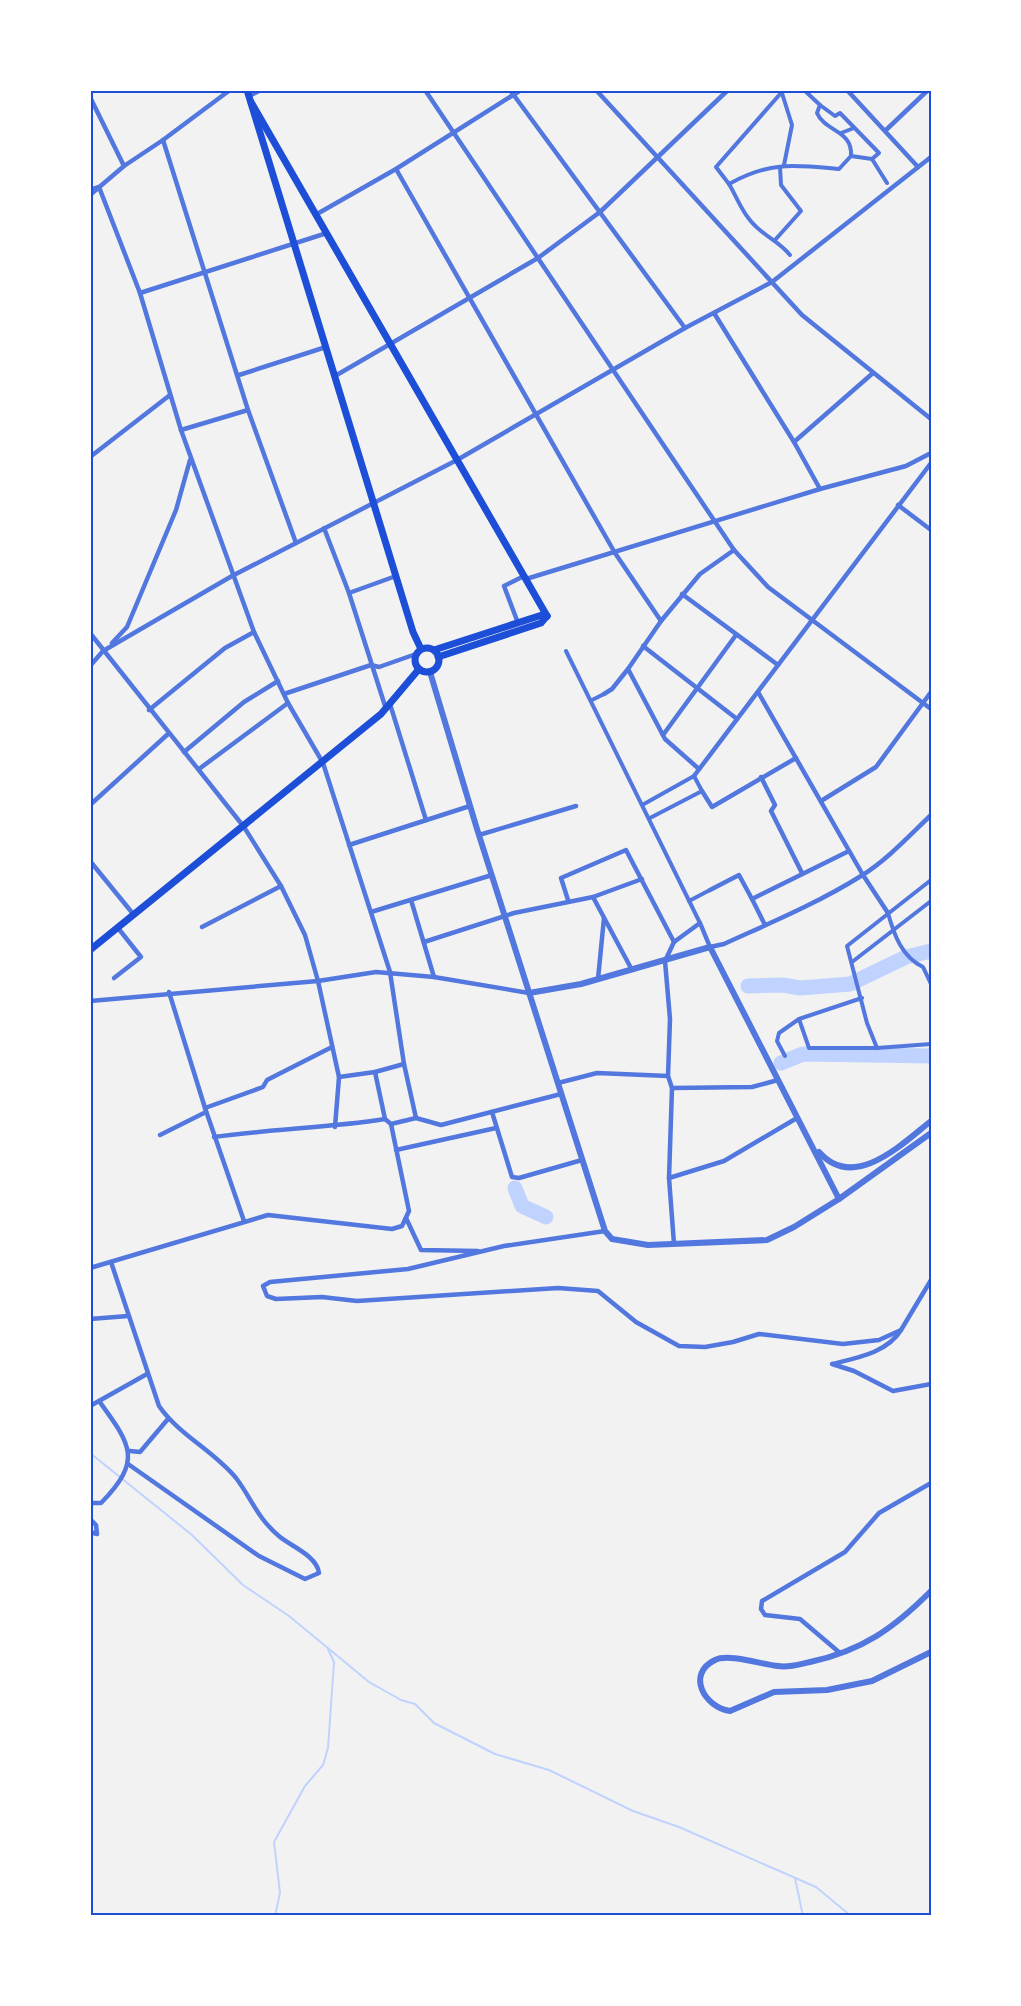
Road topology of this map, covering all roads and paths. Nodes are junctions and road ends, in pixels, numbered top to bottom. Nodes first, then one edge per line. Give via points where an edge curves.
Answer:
1 (230, 90) edge
2 (261, 90) edge
3 (425, 90) edge
4 (510, 90) edge
5 (521, 90) edge
6 (596, 90) edge
7 (728, 90) edge
8 (804, 90) edge
9 (847, 90) edge
10 (928, 90) edge
11 (781, 91) edge
12 (514, 95) junction
13 (249, 96) edge
14 (90, 97) edge
15 (820, 105) junction
16 (854, 128) junction
17 (886, 130) junction
18 (452, 132) junction
19 (842, 133) junction
20 (163, 140) junction
21 (279, 149) junction
22 (267, 155) junction
23 (851, 156) junction
24 (931, 157) edge
25 (657, 159) junction
26 (872, 159) junction
27 (124, 166) junction
28 (782, 166) junction
29 (918, 167) junction
30 (396, 169) junction
31 (887, 183) dead end
32 (729, 184) junction
33 (99, 187) junction
34 (90, 190) edge
35 (90, 195) edge
36 (600, 212) junction
37 (316, 214) junction
38 (327, 233) junction
39 (775, 240) junction
40 (294, 244) junction
41 (790, 255) dead end
42 (538, 258) junction
43 (205, 272) junction
44 (772, 282) junction
45 (140, 293) junction
46 (470, 299) junction
47 (714, 313) junction
48 (685, 328) junction
49 (390, 343) junction
50 (326, 347) junction
51 (613, 369) junction
52 (873, 373) junction
53 (238, 375) junction
54 (335, 376) junction
55 (170, 395) junction
56 (248, 410) junction
57 (537, 414) junction
58 (931, 419) edge
59 (181, 430) junction
60 (794, 442) junction
61 (931, 453) edge
62 (90, 457) edge
63 (191, 458) junction
64 (457, 459) junction
65 (931, 463) edge
66 (820, 489) junction
67 (374, 503) junction
68 (898, 505) junction
69 (717, 521) junction
70 (324, 528) junction
71 (931, 530) edge
72 (297, 543) junction
73 (734, 550) junction
74 (615, 553) junction
75 (232, 576) junction
76 (396, 576) junction
77 (525, 577) junction
78 (349, 593) junction
79 (682, 594) junction
80 (546, 616) junction
81 (810, 620) junction
82 (661, 621) junction
83 (518, 623) junction
84 (125, 632) junction
85 (254, 632) junction
86 (90, 633) edge
87 (133, 633) junction
88 (736, 635) junction
89 (643, 646) junction
90 (103, 651) junction
91 (566, 651) dead end
92 (419, 652) junction
93 (436, 654) junction
94 (371, 665) junction
95 (778, 665) junction
96 (90, 666) edge
97 (419, 669) junction
98 (628, 669) junction
99 (430, 672) junction
100 (278, 681) junction
101 (698, 689) junction
102 (758, 692) junction
103 (931, 692) edge
104 (284, 694) junction
105 (604, 694) joint
106 (592, 700) junction
107 (288, 703) junction
108 (923, 703) junction
109 (388, 706) junction
110 (931, 709) edge
111 (149, 710) junction
112 (738, 719) junction
113 (168, 734) junction
114 (663, 735) junction
115 (184, 752) junction
116 (796, 758) junction
117 (323, 763) junction
118 (199, 769) junction
119 (699, 769) junction
120 (694, 776) junction
121 (761, 777) junction
122 (702, 791) junction
123 (821, 801) junction
124 (644, 804) junction
125 (90, 805) edge
126 (470, 806) junction
127 (576, 806) dead end
128 (931, 815) edge
129 (650, 818) junction
130 (426, 820) junction
131 (244, 826) junction
132 (479, 835) junction
133 (349, 845) junction
134 (849, 851) junction
135 (90, 861) edge
136 (802, 873) junction
137 (492, 875) junction
138 (863, 875) junction
139 (642, 879) junction
140 (931, 880) edge
141 (281, 886) junction
142 (710, 890) joint
143 (593, 897) junction
144 (752, 898) junction
145 (411, 900) junction
146 (568, 900) junction
147 (689, 901) junction
148 (931, 901) edge
149 (370, 912) junction
150 (888, 914) junction
151 (134, 915) junction
152 (505, 916) junction
153 (604, 918) junction
154 (700, 923) junction
155 (765, 925) junction
156 (202, 927) dead end
157 (118, 928) junction
158 (893, 931) junction
159 (424, 942) junction
160 (674, 942) junction
161 (710, 947) junction
162 (90, 950) edge
163 (664, 961) junction
164 (852, 962) junction
165 (632, 970) junction
166 (390, 972) junction
167 (434, 977) junction
168 (114, 978) dead end
169 (598, 979) junction
170 (318, 981) junction
171 (931, 984) edge
172 (170, 993) junction
173 (529, 993) junction
174 (862, 998) junction
175 (90, 1001) edge
176 (799, 1019) junction
177 (931, 1044) edge
178 (332, 1047) junction
179 (877, 1048) junction
180 (785, 1056) dead end
181 (404, 1064) junction
182 (375, 1072) junction
183 (339, 1077) junction
184 (668, 1077) junction
185 (778, 1080) junction
186 (558, 1083) junction
187 (672, 1088) junction
188 (561, 1095) junction
189 (205, 1110) junction
190 (492, 1112) junction
191 (416, 1118) junction
192 (798, 1118) junction
193 (385, 1119) junction
194 (931, 1121) edge
195 (391, 1124) junction
196 (335, 1127) junction
197 (496, 1128) junction
198 (931, 1132) edge
199 (160, 1135) dead end
200 (214, 1137) junction
201 (908, 1138) junction
202 (812, 1143) junction
203 (396, 1150) junction
204 (582, 1160) junction
205 (669, 1178) junction
206 (839, 1199) junction
207 (406, 1218) junction
208 (244, 1221) junction
209 (605, 1231) junction
210 (675, 1245) junction
211 (486, 1251) junction
212 (111, 1262) junction
213 (90, 1268) edge
214 (931, 1280) edge
215 (129, 1316) junction
216 (90, 1319) edge
217 (901, 1330) junction
218 (147, 1374) junction
219 (931, 1384) edge
220 (99, 1401) junction
221 (90, 1406) edge
222 (168, 1419) junction
223 (130, 1451) junction
224 (128, 1464) junction
225 (931, 1483) edge
226 (90, 1503) edge
227 (90, 1519) edge
228 (90, 1532) edge
229 (931, 1591) edge
230 (931, 1652) edge
231 (843, 1655) junction

1 - 20 street
2 - 13 street
3 - 18 street
4 - 12 street
5 - 12 street
6 - 25 street
7 - 25 street
8 - 15 street
9 - 17 street
10 - 17 street
11 - 28 street via 792,125
11 - 32 street via 716,167
12 - 18 street
12 - 36 street
13 - 21 main road
13 - 22 main road
14 - 27 street
15 - 16 street via 835,116 840,113
15 - 19 street via 820,119
16 - 19 street
16 - 26 street via 879,153
17 - 29 street
18 - 30 street
18 - 42 street
19 - 23 street via 849,141
20 - 27 street
20 - 43 street
21 - 22 main road
21 - 37 main road
22 - 40 main road
23 - 26 street
23 - 28 street via 839,169
24 - 29 street
25 - 36 street
25 - 44 street
26 - 31 street
27 - 33 street
28 - 32 street via 758,170
28 - 39 street via 781,185 801,211
29 - 44 street
30 - 37 street
30 - 46 street
32 - 39 street via 738,206 760,231
33 - 34 street
33 - 35 street
33 - 45 street
36 - 42 street
36 - 48 street
37 - 38 main road
38 - 40 street
38 - 49 main road
39 - 41 street
40 - 43 street
40 - 50 main road
42 - 46 street
42 - 51 street
43 - 45 street
43 - 53 street
44 - 47 street
44 - 52 street via 802,315
45 - 55 street
46 - 49 street
46 - 57 street
47 - 48 street
47 - 60 street
48 - 51 street
49 - 54 street
49 - 64 main road
50 - 53 street
50 - 54 main road
51 - 57 street
51 - 69 street
52 - 58 street
52 - 60 street
53 - 56 street
54 - 67 main road
55 - 59 street
55 - 62 street
56 - 59 street
56 - 72 street
57 - 64 street
57 - 74 street
59 - 63 street
60 - 66 street
61 - 66 street via 906,466
63 - 75 street
63 - 84 street via 176,510
64 - 67 street
64 - 77 main road
65 - 68 street
66 - 69 street
67 - 70 street
67 - 76 main road
68 - 71 street
68 - 81 street
69 - 73 street
69 - 74 street
70 - 72 street
70 - 78 street
72 - 75 street
73 - 79 street via 700,574
73 - 81 street via 768,587
74 - 77 street
74 - 82 street
75 - 85 street
75 - 87 street
76 - 78 street
76 - 92 main road
77 - 80 main road
77 - 83 street via 504,586
78 - 94 street
79 - 82 street
79 - 88 street
80 - 83 main road
80 - 93 main road via 541,623
81 - 95 street
81 - 108 street
82 - 89 street
83 - 93 main road
84 - 87 street
84 - 90 street
85 - 100 street
85 - 111 street via 225,648
86 - 90 street
87 - 90 street
88 - 95 street
88 - 101 street
89 - 98 street
89 - 101 street
90 - 96 street
90 - 111 street
91 - 106 street
92 - 93 main road
92 - 94 street via 379,667
92 - 97 main road via 415,660
93 - 99 main road via 436,668
94 - 104 street
94 - 109 street
95 - 102 street
97 - 99 main road
97 - 109 main road
98 - 105 street
98 - 114 street
99 - 126 street
100 - 104 street
100 - 115 street via 244,702
101 - 112 street
101 - 114 street
102 - 112 street
102 - 116 street
103 - 108 street
104 - 107 street
105 - 106 street
106 - 124 street
107 - 117 street
107 - 118 street
108 - 110 street
108 - 123 street via 876,767
109 - 117 main road
109 - 130 street
111 - 113 street
112 - 119 street
113 - 115 street
113 - 125 street
114 - 119 street
115 - 118 street
116 - 121 street
116 - 123 street
117 - 131 main road
117 - 133 street
118 - 131 street
119 - 120 street
120 - 122 street
120 - 124 street
121 - 122 street via 712,807
121 - 136 street via 775,805 771,811
122 - 129 street
123 - 134 street
124 - 129 street
126 - 130 street
126 - 132 street
127 - 132 street
128 - 138 street
129 - 147 street
130 - 133 street
131 - 141 street
131 - 151 main road
132 - 137 street
133 - 149 street
134 - 136 street
134 - 138 street
135 - 151 street
136 - 144 street
137 - 145 street
137 - 152 street
138 - 150 street
138 - 155 street
139 - 143 street
139 - 146 street via 626,850 561,878
139 - 160 street
140 - 150 street
141 - 156 street
141 - 170 street via 305,935
142 - 144 street via 740,875
142 - 147 street
143 - 146 street
143 - 153 street
144 - 155 street
145 - 149 street
145 - 159 street
146 - 152 street
147 - 154 street
148 - 158 street
149 - 166 street
150 - 158 street
150 - 164 street via 847,946
151 - 157 main road
152 - 159 street
152 - 173 street
153 - 165 street
153 - 169 street
154 - 160 street
154 - 161 street
155 - 161 street
157 - 162 main road
157 - 168 street via 141,957
158 - 164 street
158 - 171 street via 911,961 923,967
159 - 167 street
160 - 163 street
161 - 163 street
161 - 185 street
163 - 165 street
163 - 184 street via 670,1019
164 - 174 street
165 - 169 street
166 - 167 street
166 - 170 street
166 - 181 street
167 - 173 street
169 - 173 street
170 - 172 street
170 - 178 street
172 - 175 street
172 - 189 street
173 - 186 street
174 - 176 street
174 - 179 street
176 - 179 street via 809,1048
176 - 180 street via 779,1033 777,1041
177 - 179 street
178 - 183 street
178 - 189 street via 267,1080 264,1087
181 - 182 street
181 - 191 street
182 - 183 street
182 - 193 street
183 - 196 street
184 - 186 street via 597,1073
184 - 187 street
185 - 187 street via 752,1087
185 - 192 street
186 - 188 street
187 - 205 street
188 - 190 street
188 - 204 street
189 - 199 street
189 - 200 street
190 - 191 street via 441,1125
190 - 197 street
191 - 195 street
192 - 202 street
192 - 205 street via 724,1161
193 - 195 street
193 - 196 street
194 - 201 street
195 - 203 street
196 - 200 street via 270,1129
197 - 203 street
197 - 204 street via 512,1177
198 - 201 street
198 - 206 street
200 - 208 street
201 - 202 street via 861,1168 828,1161
202 - 206 street
203 - 207 street via 409,1211
204 - 209 street
205 - 210 street
206 - 210 street via 767,1240
207 - 208 street via 402,1226 392,1229 268,1215
207 - 211 street via 422,1250
208 - 212 street
209 - 210 street via 612,1239 624,1243
209 - 211 street
211 - 217 street via 408,1269 270,1282 263,1286 267,1296 276,1299 322,1297 357,1301 558,1288 598,1291 636,1322 679,1346 705,1347 759,1334 843,1344 879,1341
212 - 213 street
212 - 215 street
214 - 217 street
215 - 216 street
215 - 218 street
217 - 219 street via 895,1339 863,1357 831,1364 893,1391
218 - 220 street
218 - 222 street
220 - 221 street
220 - 223 street
222 - 223 street via 140,1452
222 - 224 street via 236,1479 255,1511 279,1536 308,1557 319,1573 305,1579 259,1556
223 - 224 street
224 - 226 street via 119,1485 101,1503
225 - 231 street via 879,1514 845,1552 762,1601 765,1615 800,1619
227 - 228 street via 97,1534
229 - 231 street via 874,1638
230 - 231 street via 872,1681 827,1690 774,1692 730,1711 712,1705 701,1690 706,1666 720,1658 780,1667

